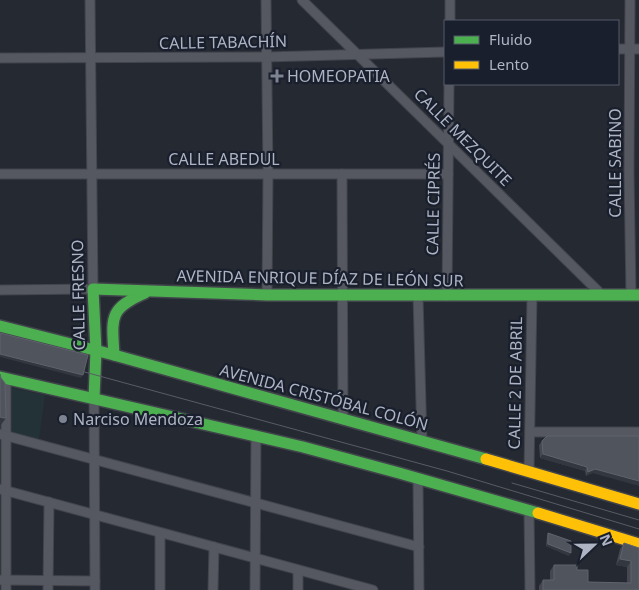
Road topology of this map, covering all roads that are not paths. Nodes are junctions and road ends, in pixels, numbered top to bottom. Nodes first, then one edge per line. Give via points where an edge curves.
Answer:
1 (90, 0) edge
2 (266, 0) edge
3 (302, 0) edge
4 (450, 0) edge
5 (630, 0) edge
6 (450, 20) edge
7 (635, 49) edge
8 (619, 50) edge
9 (444, 52) edge
10 (357, 54) junction
11 (90, 57) junction
12 (266, 57) junction
13 (0, 58) edge
14 (449, 85) edge
15 (449, 144) junction
16 (0, 174) edge
17 (92, 174) junction
18 (268, 174) junction
19 (342, 174) junction
20 (448, 174) junction
21 (0, 290) edge
22 (93, 290) junction
23 (150, 291) junction
24 (267, 295) junction
25 (343, 295) junction
26 (602, 295) junction
27 (635, 295) edge
28 (418, 296) junction
29 (446, 296) junction
30 (532, 296) junction
31 (0, 326) edge
32 (96, 351) junction
33 (114, 356) junction
34 (3, 378) edge
35 (94, 398) junction
36 (343, 420) junction
37 (530, 432) junction
38 (639, 432) edge
39 (3, 435) edge
40 (256, 435) junction
41 (422, 442) junction
42 (94, 459) junction
43 (529, 471) junction
44 (418, 478) junction
45 (3, 490) edge
46 (49, 502) junction
47 (255, 503) junction
48 (639, 504) edge
49 (529, 510) junction
50 (95, 515) junction
51 (160, 532) junction
52 (639, 544) edge
53 (214, 547) junction
54 (419, 547) junction
55 (255, 558) junction
56 (298, 570) junction
57 (4, 584) edge
58 (48, 585) edge
59 (95, 586) edge
60 (352, 587) edge
61 (160, 590) edge
62 (213, 590) edge
63 (255, 590) edge
64 (298, 590) edge
65 (373, 590) edge
66 (419, 590) edge
67 (530, 590) edge

1 - 11 street, CALLE FRESNO
2 - 12 street
3 - 10 street, CALLE MEZQUITE
4 - 6 street
5 - 7 street, CALLE SABINO
7 - 8 street
7 - 27 street, CALLE SABINO via 629,172
9 - 10 street, CALLE TABACHÍN
10 - 12 street, CALLE TABACHÍN
10 - 15 street, CALLE MEZQUITE
11 - 12 street, CALLE TABACHÍN
11 - 13 street, CALLE TABACHÍN
11 - 17 street, CALLE FRESNO
12 - 18 street
14 - 15 street, CALLE CIPRÉS
15 - 20 street, CALLE CIPRÉS
15 - 26 street, CALLE MEZQUITE
16 - 17 street, CALLE ABEDUL
17 - 18 street, CALLE ABEDUL
17 - 22 street, CALLE FRESNO
18 - 19 street, CALLE ABEDUL
18 - 24 street
19 - 20 street, CALLE ABEDUL
19 - 25 street
20 - 29 street, CALLE CIPRÉS
21 - 22 street, AVENIDA ENRIQUE DÍAZ DE LEÓN SUR
22 - 23 main road, AVENIDA ENRIQUE DÍAZ DE LEÓN SUR
22 - 32 main road, CALLE FRESNO
23 - 24 main road, AVENIDA ENRIQUE DÍAZ DE LEÓN SUR
23 - 33 main road via 116,309 113,320
24 - 25 main road, AVENIDA ENRIQUE DÍAZ DE LEÓN SUR
25 - 28 main road, AVENIDA ENRIQUE DÍAZ DE LEÓN SUR
25 - 36 street
26 - 27 main road, AVENIDA ENRIQUE DÍAZ DE LEÓN SUR
26 - 30 main road, AVENIDA ENRIQUE DÍAZ DE LEÓN SUR
28 - 29 main road, AVENIDA ENRIQUE DÍAZ DE LEÓN SUR
28 - 41 street
29 - 30 main road, AVENIDA ENRIQUE DÍAZ DE LEÓN SUR
30 - 37 street, CALLE 2 DE ABRIL
31 - 32 main road, AVENIDA CRISTÓBAL COLÓN
32 - 33 main road, AVENIDA CRISTÓBAL COLÓN
32 - 35 main road, CALLE FRESNO
33 - 36 main road, AVENIDA CRISTÓBAL COLÓN
34 - 35 main road
34 - 39 street
35 - 40 main road
35 - 42 street, CALLE FRESNO
36 - 41 main road, AVENIDA CRISTÓBAL COLÓN
37 - 38 street
37 - 43 street, CALLE 2 DE ABRIL
39 - 42 street
39 - 45 street
40 - 44 main road
40 - 47 street
41 - 43 main road, AVENIDA CRISTÓBAL COLÓN
42 - 47 street
42 - 50 street, CALLE FRESNO
43 - 48 main road, AVENIDA CRISTÓBAL COLÓN
44 - 49 main road
44 - 54 street
45 - 46 street
45 - 57 street
46 - 50 street
46 - 58 street
47 - 54 street
47 - 55 street
49 - 52 main road
49 - 67 street
50 - 51 street
50 - 59 street, CALLE FRESNO
51 - 53 street
51 - 61 street
53 - 55 street
53 - 62 street
54 - 66 street
55 - 56 street
55 - 63 street
56 - 60 street
56 - 64 street
57 - 58 street
58 - 59 street
60 - 65 street

